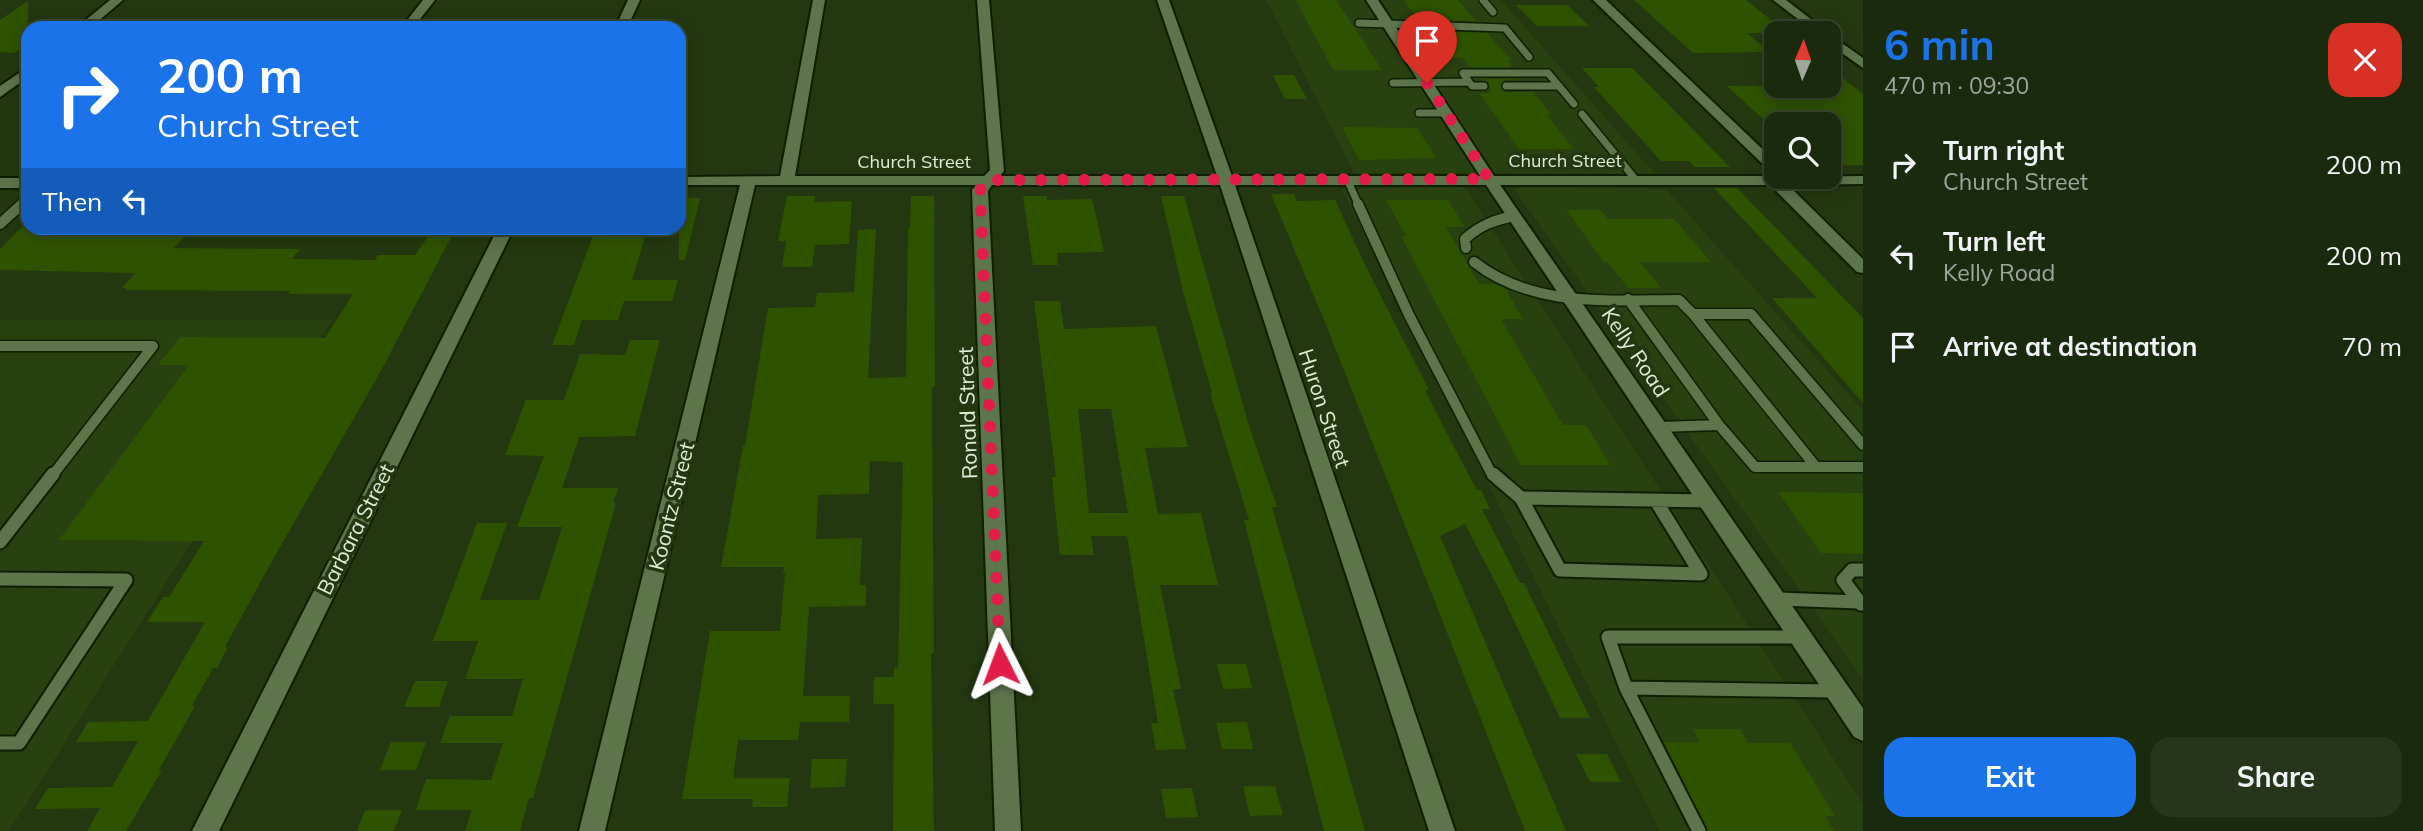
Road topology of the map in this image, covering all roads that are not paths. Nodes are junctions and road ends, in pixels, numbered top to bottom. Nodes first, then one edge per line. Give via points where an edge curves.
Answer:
1 (117, 0) edge
2 (429, 0) edge
3 (634, 0) edge
4 (819, 0) edge
5 (983, 0) edge
6 (1163, 0) edge
7 (1372, 0) edge
8 (1483, 0) edge
9 (1599, 0) edge
10 (1779, 0) edge
11 (1493, 12) dead end
12 (91, 21) edge
13 (412, 21) edge
14 (624, 21) edge
15 (1807, 21) edge
16 (1359, 23) dead end
17 (1388, 23) junction
18 (1841, 47) edge
19 (1529, 57) dead end
20 (1863, 64) edge
21 (21, 76) edge
22 (1469, 82) junction
23 (1394, 83) dead end
24 (1427, 83) junction
25 (1485, 86) dead end
26 (1506, 86) dead end
27 (1559, 86) junction
28 (0, 93) edge
29 (1574, 104) dead end
30 (1419, 113) dead end
31 (1446, 113) junction
32 (1582, 114) dead end
33 (1764, 162) edge
34 (1764, 176) edge
35 (1347, 179) junction
36 (1489, 179) junction
37 (1841, 179) edge
38 (686, 180) edge
39 (750, 180) junction
40 (787, 180) junction
41 (989, 180) junction
42 (1226, 180) junction
43 (1636, 180) junction
44 (1863, 180) edge
45 (0, 183) edge
46 (21, 183) edge
47 (1782, 189) edge
48 (21, 204) edge
49 (1514, 216) junction
50 (0, 224) edge
51 (503, 235) edge
52 (1466, 248) dead end
53 (1474, 262) dead end
54 (1863, 268) edge
55 (1628, 299) junction
56 (1573, 300) junction
57 (1693, 314) junction
58 (1, 348) edge
59 (1719, 425) junction
60 (1658, 426) junction
61 (1863, 445) edge
62 (1816, 467) junction
63 (1863, 467) edge
64 (1521, 498) junction
65 (1656, 501) junction
66 (1709, 501) junction
67 (0, 542) edge
68 (1863, 570) edge
69 (0, 579) edge
70 (1774, 599) junction
71 (1861, 604) edge
72 (1800, 636) junction
73 (1626, 688) junction
74 (1837, 691) junction
75 (1863, 729) edge
76 (0, 743) edge
77 (205, 831) edge
78 (592, 831) edge
79 (1008, 831) edge
80 (1442, 831) edge
81 (1699, 831) edge

1 - 12 street
2 - 13 street
3 - 14 street
4 - 40 street
5 - 41 street, Ronald Street via 997,171
6 - 42 street, Huron Street
7 - 17 street, Kelly Road
8 - 11 lane
9 - 33 street
10 - 15 street
16 - 17 lane
17 - 19 lane via 1505,28
17 - 24 street, Kelly Road
18 - 20 street
21 - 28 street
22 - 24 lane
22 - 25 lane
22 - 27 lane via 1462,73 1548,73
23 - 24 lane
24 - 31 street, Kelly Road
26 - 27 lane
27 - 29 lane
30 - 31 lane
31 - 36 street, Kelly Road
32 - 43 lane
34 - 43 street, Church Street
35 - 36 street, Church Street
35 - 42 street, Church Street
35 - 64 lane via 1409,315 1490,471
36 - 43 street, Church Street
36 - 49 street, Kelly Road
37 - 44 street, Church Street
38 - 39 street, Church Street
39 - 40 street, Church Street
39 - 78 street, Koontz Street
40 - 41 street, Church Street
41 - 42 street, Church Street
41 - 79 street, Ronald Street via 980,190
42 - 80 street, Huron Street
45 - 46 street
47 - 54 street
48 - 50 lane
49 - 52 lane via 1476,228 1465,239
49 - 56 street, Kelly Road
51 - 77 street, Barbara Street
53 - 56 lane via 1515,286
55 - 56 lane
55 - 57 lane via 1679,300
55 - 59 lane
56 - 60 street, Kelly Road
57 - 61 lane via 1751,314
57 - 62 lane
58 - 67 lane via 153,346
59 - 60 lane
59 - 62 lane via 1755,467
60 - 66 street, Kelly Road
62 - 63 lane
64 - 65 lane
64 - 65 lane via 1560,570 1701,574
65 - 66 lane
66 - 70 street, Kelly Road
68 - 71 lane via 1852,570 1843,580
69 - 76 lane via 126,580 19,743
70 - 71 lane
70 - 72 street, Kelly Road
72 - 73 lane via 1608,637
72 - 74 street, Kelly Road
73 - 74 lane
73 - 81 lane
74 - 75 street, Kelly Road

